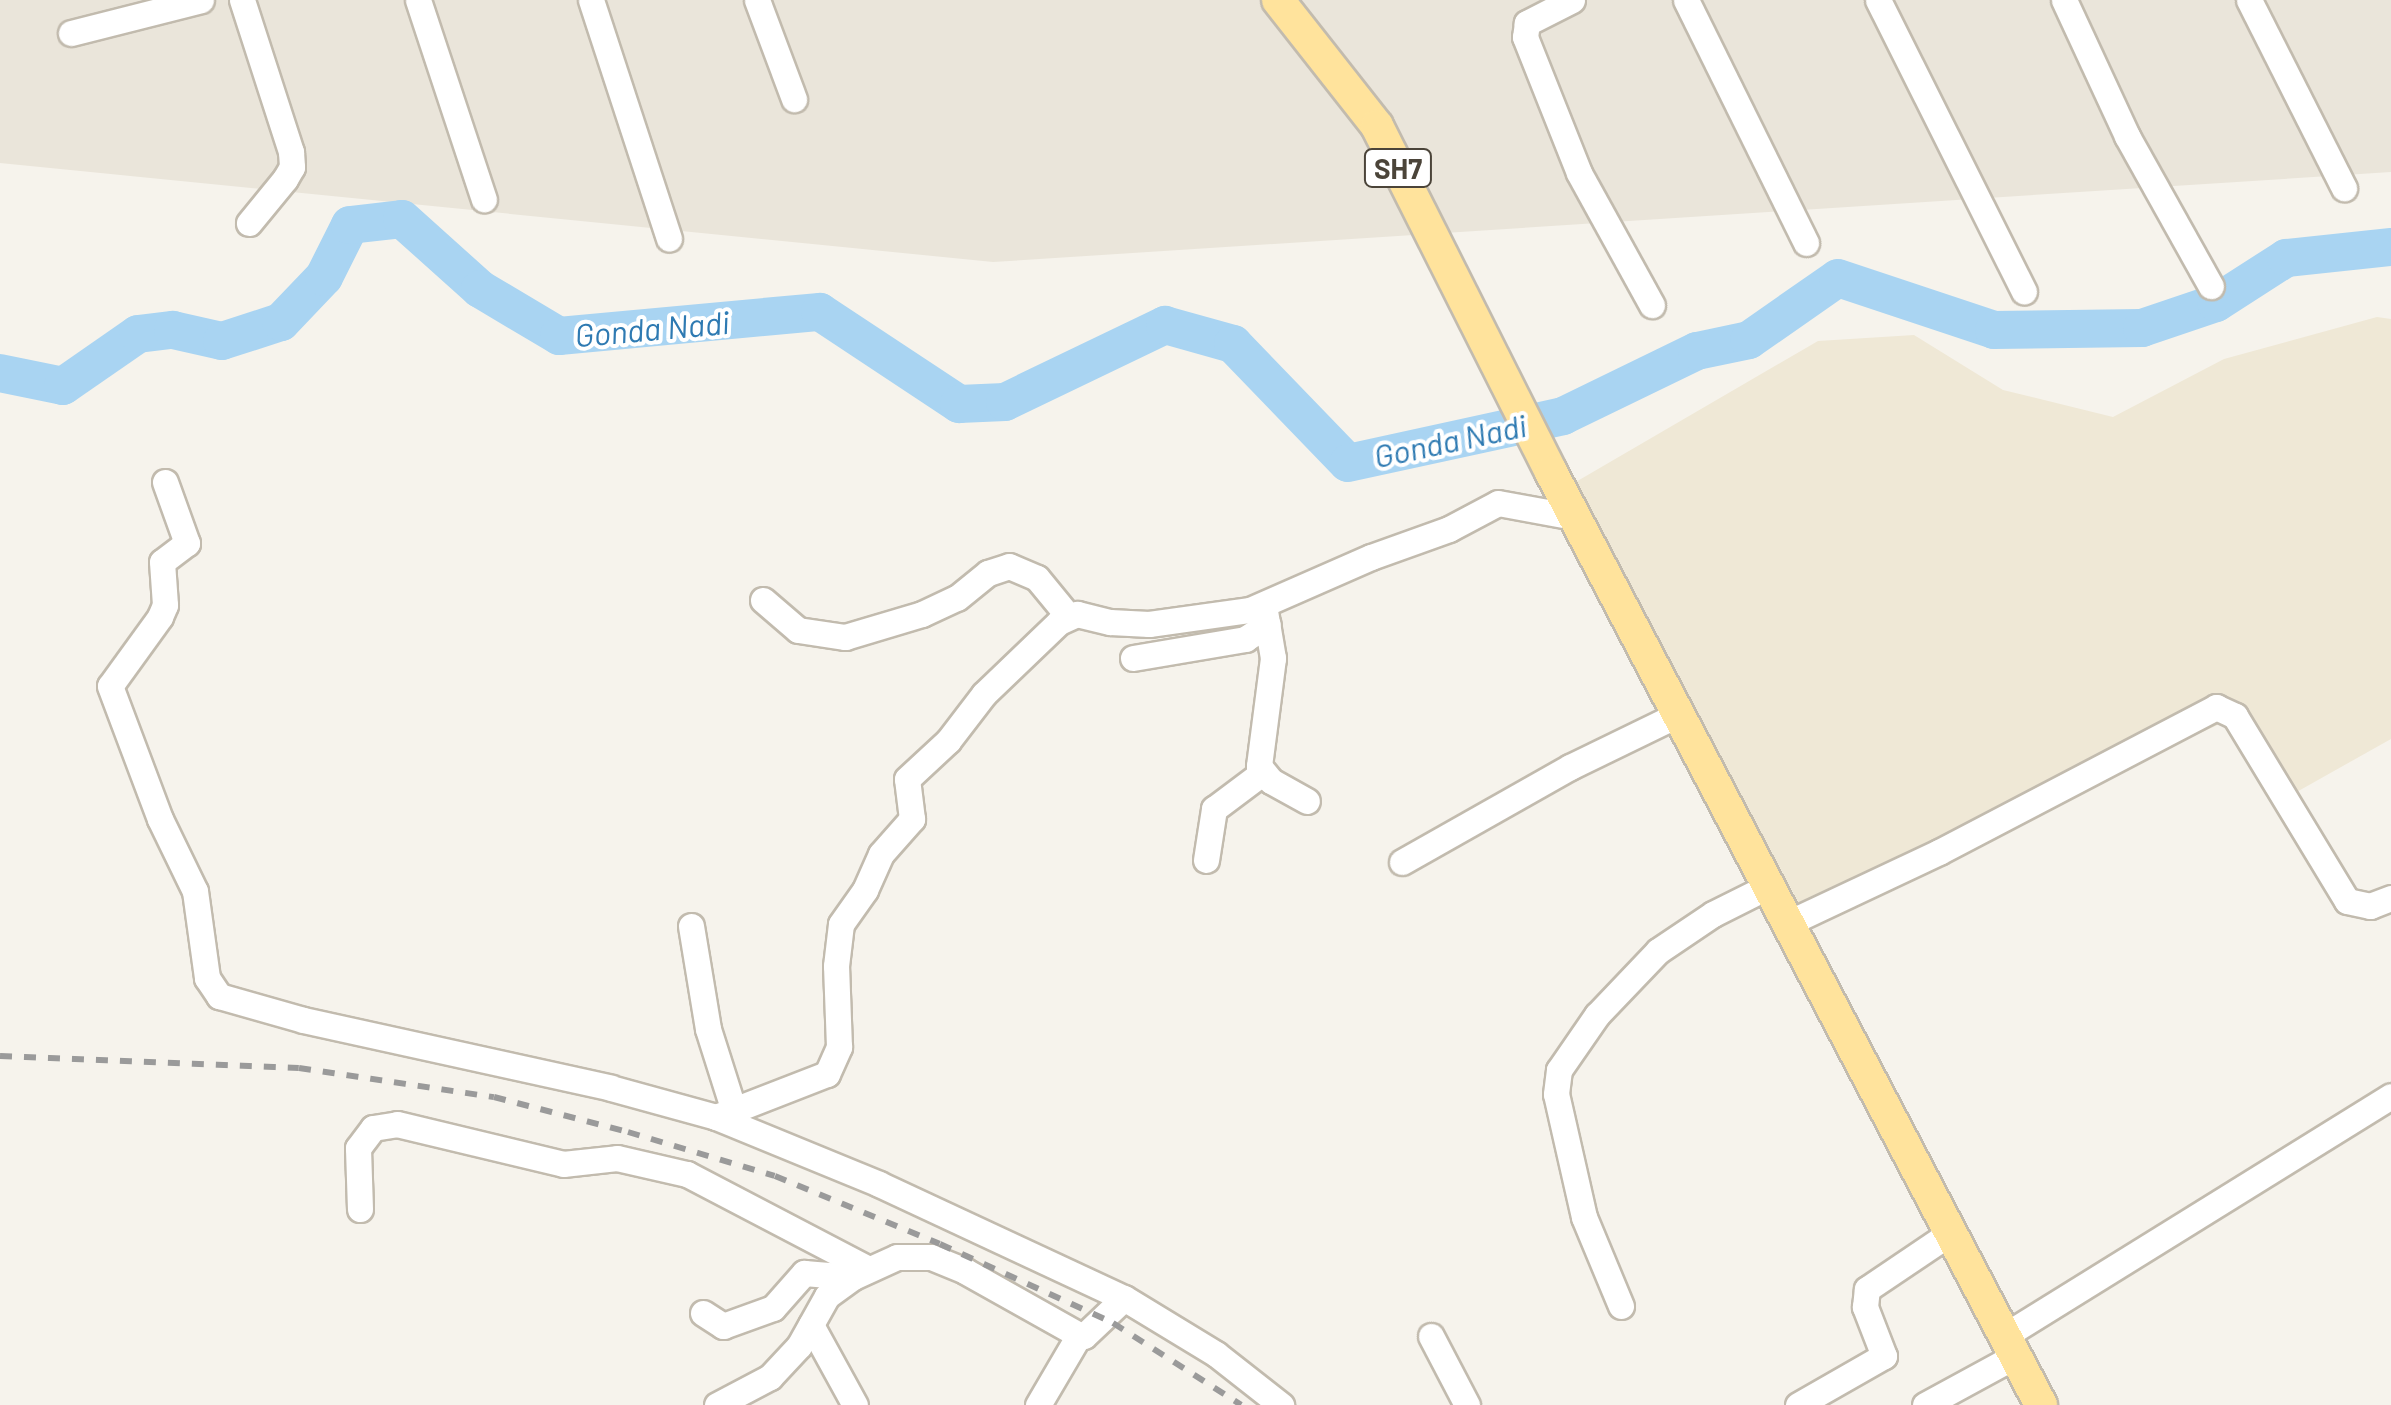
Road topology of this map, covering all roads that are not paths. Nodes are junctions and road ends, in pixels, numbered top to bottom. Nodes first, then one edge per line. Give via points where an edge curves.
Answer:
1 (202, 0) edge
2 (242, 0) edge
3 (418, 0) edge
4 (591, 0) edge
5 (757, 0) edge
6 (1278, 0) edge
7 (1686, 0) edge
8 (1878, 0) edge
9 (2064, 0) edge
10 (2248, 0) edge
11 (1567, 1) edge
12 (72, 33) dead end
13 (794, 99) dead end
14 (2344, 188) dead end
15 (484, 199) dead end
16 (249, 223) dead end
17 (670, 240) dead end
18 (1806, 243) dead end
19 (2211, 286) dead end
20 (2024, 291) dead end
21 (1652, 305) dead end
22 (165, 482) dead end
23 (1574, 517) junction
24 (763, 600) dead end
25 (1266, 614) junction
26 (1069, 617) junction
27 (1134, 658) dead end
28 (1677, 715) junction
29 (1262, 773) junction
30 (1307, 802) dead end
31 (1206, 860) dead end
32 (1402, 862) dead end
33 (1767, 887) junction
34 (2391, 898) edge
35 (1786, 924) junction
36 (691, 926) dead end
37 (2391, 1096) edge
38 (725, 1114) junction
39 (360, 1209) dead end
40 (1950, 1233) junction
41 (861, 1273) junction
42 (1124, 1298) junction
43 (1621, 1306) dead end
44 (704, 1313) dead end
45 (811, 1325) junction
46 (1079, 1335) junction
47 (1431, 1336) dead end
48 (2010, 1346) junction
49 (717, 1405) edge
50 (855, 1405) edge
51 (1038, 1405) edge
52 (1281, 1405) edge
53 (1467, 1405) edge
54 (1798, 1405) edge
55 (1925, 1405) edge
56 (2041, 1405) edge

1 - 12 street
2 - 16 street via 291,152 285,179
3 - 15 street
4 - 17 street
5 - 13 street
6 - 23 main road, SH7 via 1377,126
7 - 18 street
8 - 20 street
9 - 19 street via 2128,136
10 - 14 street
11 - 21 street via 1527,23 1525,37 1580,173
22 - 38 street via 187,543 162,562 160,618 110,686 194,891 206,978 218,996
23 - 25 street via 1492,504
23 - 28 main road
24 - 26 street via 798,630 845,636 922,614 1009,566 1037,578
25 - 26 street via 1149,624
25 - 27 street via 1244,639
25 - 29 street via 1273,658
26 - 38 street via 984,694 907,780 912,819 881,854 841,924 839,1047 827,1074
28 - 32 street
28 - 33 main road
29 - 30 street
29 - 31 street via 1214,809
33 - 35 main road
33 - 43 street via 1658,951 1597,1015 1558,1070 1556,1094 1584,1217
34 - 35 street via 2370,906 2346,901 2235,716 2216,707
35 - 40 main road
36 - 38 street
37 - 48 street
38 - 42 street
39 - 41 street via 358,1148 373,1128 397,1124 563,1164 617,1158 687,1174
40 - 48 main road
40 - 54 street via 1868,1289 1866,1307 1884,1356
41 - 44 street via 804,1272 772,1308 723,1326
41 - 45 street via 820,1304
41 - 46 street via 913,1254 931,1257
42 - 46 street
42 - 52 street via 1216,1354
45 - 49 street via 770,1378
45 - 50 street
46 - 51 street
47 - 53 street
48 - 55 street
48 - 56 main road

